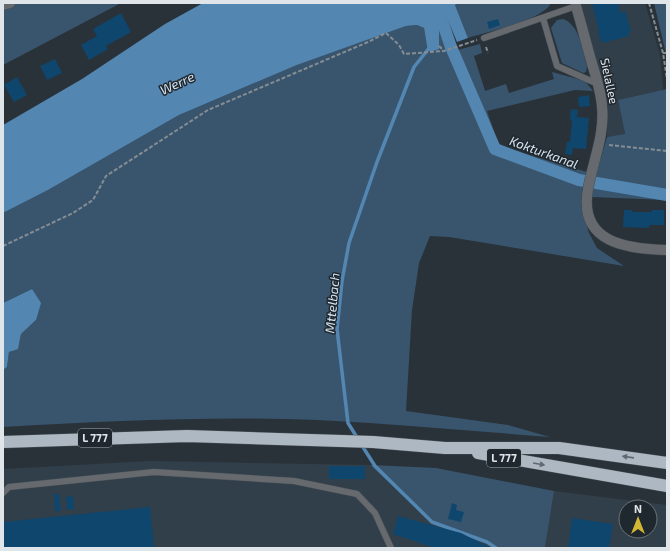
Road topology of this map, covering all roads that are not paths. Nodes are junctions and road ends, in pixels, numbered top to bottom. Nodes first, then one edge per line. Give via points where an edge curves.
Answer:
1 (10, 3) edge
2 (575, 4) edge
3 (3, 5) edge
4 (543, 18) junction
5 (484, 38) road end
6 (598, 84) junction
7 (667, 250) edge
8 (3, 442) edge
9 (445, 448) junction
10 (667, 463) edge
11 (667, 486) edge
12 (3, 493) edge
13 (391, 548) edge

1 - 3 street
2 - 4 lane
2 - 6 street, Sielallee
4 - 5 lane
4 - 6 lane via 557,66
6 - 7 street, Sielallee via 602,106 600,144 586,204 593,226 605,238 625,247
8 - 9 highway, L 777 via 187,436 373,442
10 -> 9 highway, L 777 via 559,448
9 -> 11 highway, L 777
12 - 13 lane via 9,487 154,472 294,481 357,494 375,513

